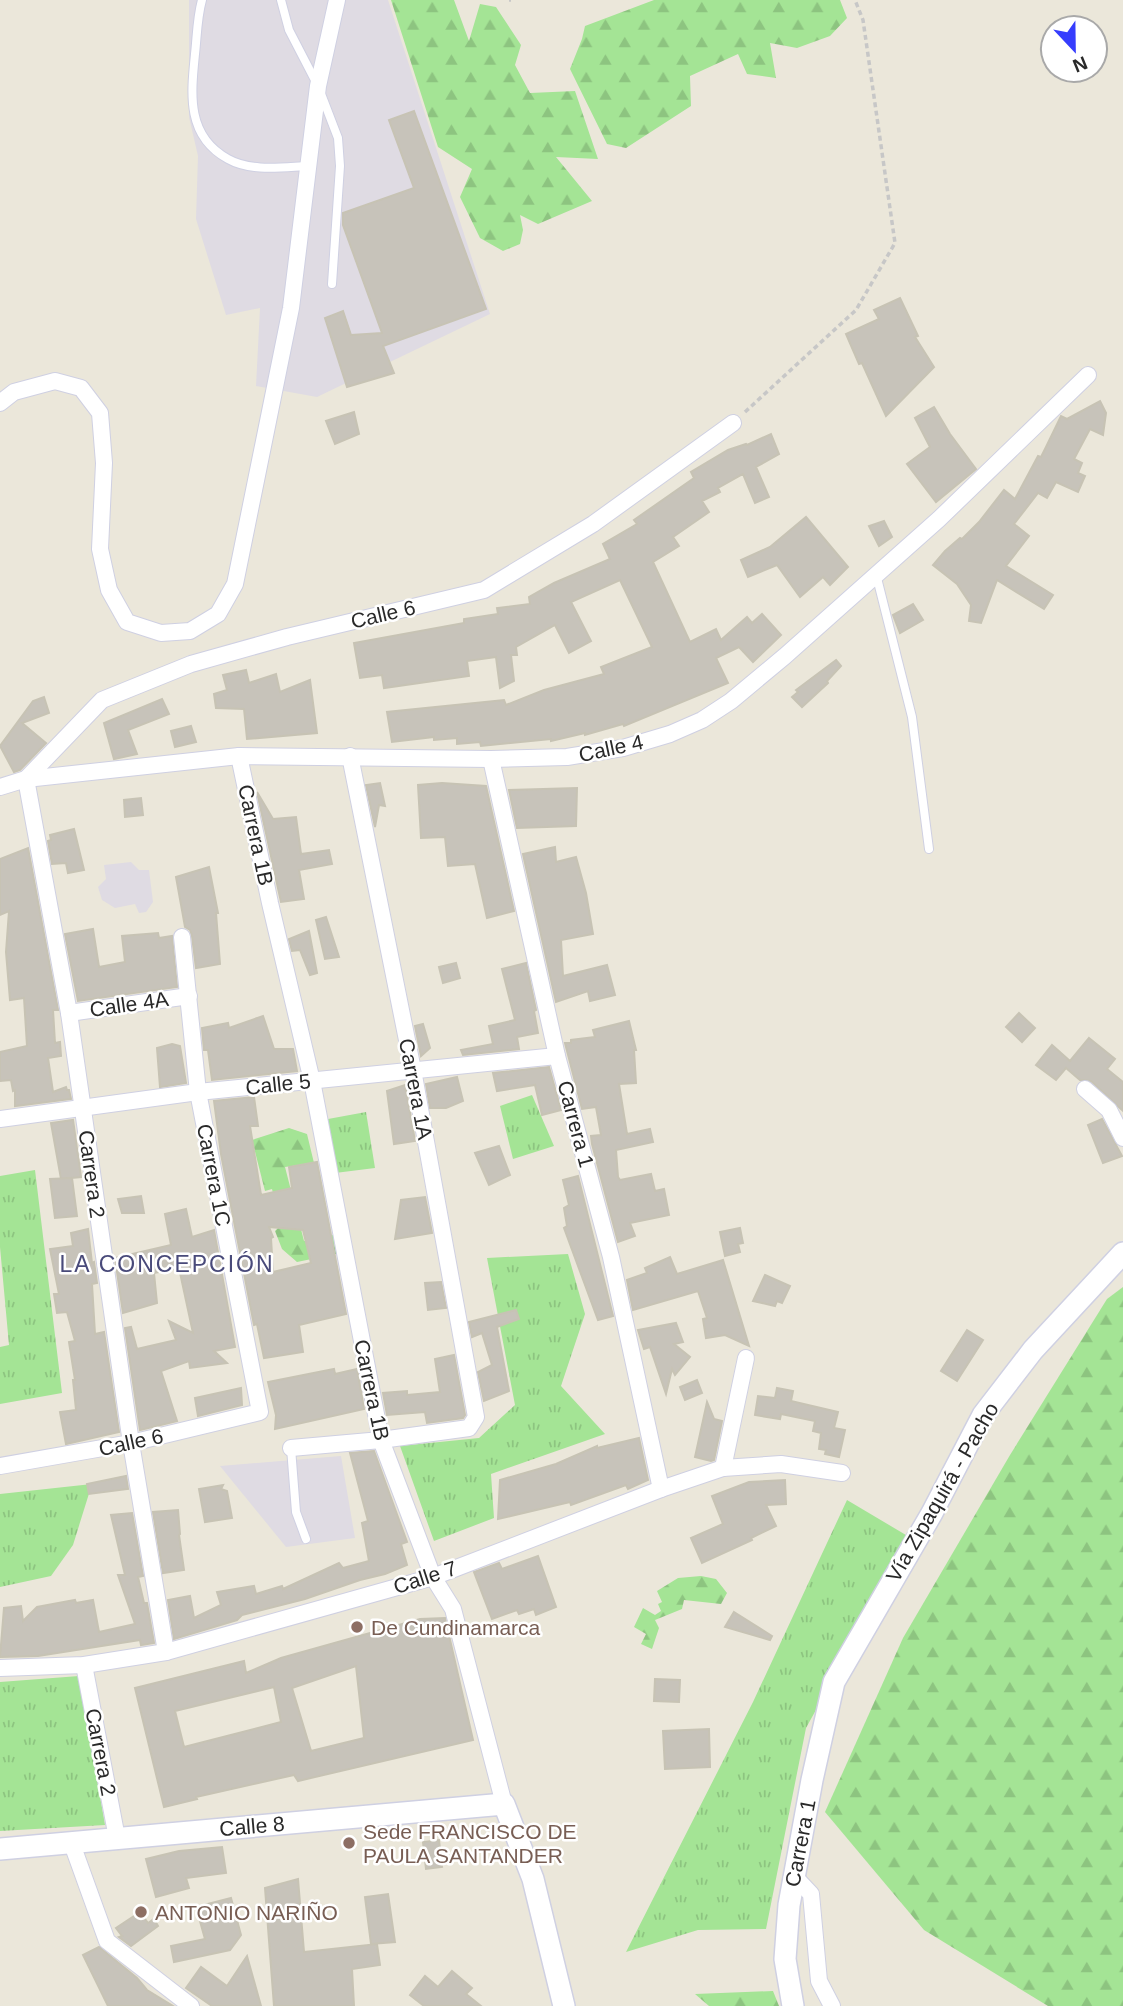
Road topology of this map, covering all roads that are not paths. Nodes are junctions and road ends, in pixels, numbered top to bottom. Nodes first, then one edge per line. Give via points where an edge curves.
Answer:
1 (202, 0) edge
2 (281, 0) edge
3 (337, 0) edge
4 (318, 86) junction
5 (308, 166) junction
6 (332, 284) dead end
7 (1088, 375) dead end
8 (0, 403) edge
9 (733, 423) road end
10 (876, 574) junction
11 (239, 756) junction
12 (350, 756) junction
13 (491, 759) junction
14 (26, 779) junction
15 (0, 787) edge
16 (929, 849) dead end
17 (182, 937) dead end
18 (189, 996) junction
19 (69, 1013) junction
20 (557, 1056) junction
21 (412, 1070) junction
22 (312, 1081) junction
23 (1085, 1089) dead end
24 (198, 1092) junction
25 (83, 1110) junction
26 (0, 1119) edge
27 (1123, 1138) edge
28 (1123, 1253) edge
29 (746, 1358) dead end
30 (260, 1412) joint
31 (381, 1440) junction
32 (131, 1443) junction
33 (291, 1448) joint
34 (0, 1466) edge
35 (723, 1468) junction
36 (842, 1473) dead end
37 (662, 1489) junction
38 (306, 1539) dead end
39 (433, 1577) junction
40 (166, 1652) junction
41 (84, 1665) junction
42 (0, 1668) edge
43 (834, 1682) joint
44 (504, 1804) junction
45 (117, 1838) junction
46 (72, 1844) junction
47 (0, 1849) edge
48 (794, 1876) junction
49 (191, 2006) edge
50 (564, 2006) edge
51 (793, 2006) edge
52 (832, 2006) edge

1 - 5 lane via 191,94 205,141 228,160 253,167
2 - 4 lane via 289,30
3 - 4 street
4 - 5 street
4 - 6 lane via 338,138 340,166
5 - 8 street via 291,309 235,584 218,614 190,631 161,633 127,622 109,590 100,549 104,463 100,413 81,388 55,381 14,392
7 - 10 street, Calle 4
9 - 14 street, Calle 6 via 593,524 484,590 191,664 114,695 102,700
10 - 13 street, Calle 4 via 731,701 702,720 623,748 567,757
10 - 16 lane via 912,717
11 - 12 street, Calle 4
11 - 14 street, Calle 4
11 - 22 street, Carrera 1B
12 - 13 street, Calle 4
12 - 21 street, Carrera 1A
13 - 20 street, Carrera 1
14 - 15 street, Calle 4
14 - 19 street, Carrera 2
17 - 18 street, Carrera 1C
18 - 19 street, Calle 4A
18 - 24 street, Carrera 1C
19 - 25 street, Carrera 2
20 - 21 street, Calle 5
20 - 37 street, Carrera 1 via 611,1257
21 - 22 street, Calle 5
21 - 31 street, Carrera 1A via 476,1417 469,1428
22 - 24 street, Calle 5
22 - 31 street, Carrera 1B
23 - 27 street via 1109,1111
24 - 25 street, Calle 5
24 - 30 street, Carrera 1C
25 - 26 street, Calle 5
25 - 32 street, Carrera 2
28 - 43 main road, Vía Zipaquirá - Pacho via 1032,1350 983,1415
29 - 35 street
30 - 32 street, Calle 6
31 - 33 street
31 - 39 street, Carrera 1B
32 - 34 street, Calle 6
32 - 40 street, Carrera 2
33 - 38 lane via 296,1512
35 - 36 street, Calle 7 via 781,1464
35 - 37 street, Calle 7
37 - 39 street, Calle 7
39 - 40 street, Calle 7
39 - 44 street, Carrera 1B via 453,1609
40 - 41 street, Calle 7
41 - 42 street, Calle 7
41 - 45 street, Carrera 2
43 - 48 main road, Carrera 1
44 - 45 main road, Calle 8
44 - 50 main road, Carrera 1B via 533,1879
45 - 46 main road, Calle 8
46 - 47 main road, Calle 8
46 - 49 street via 107,1941
48 - 51 main road, Carrera 1 via 785,1959
48 - 52 street via 811,1894 819,1981

